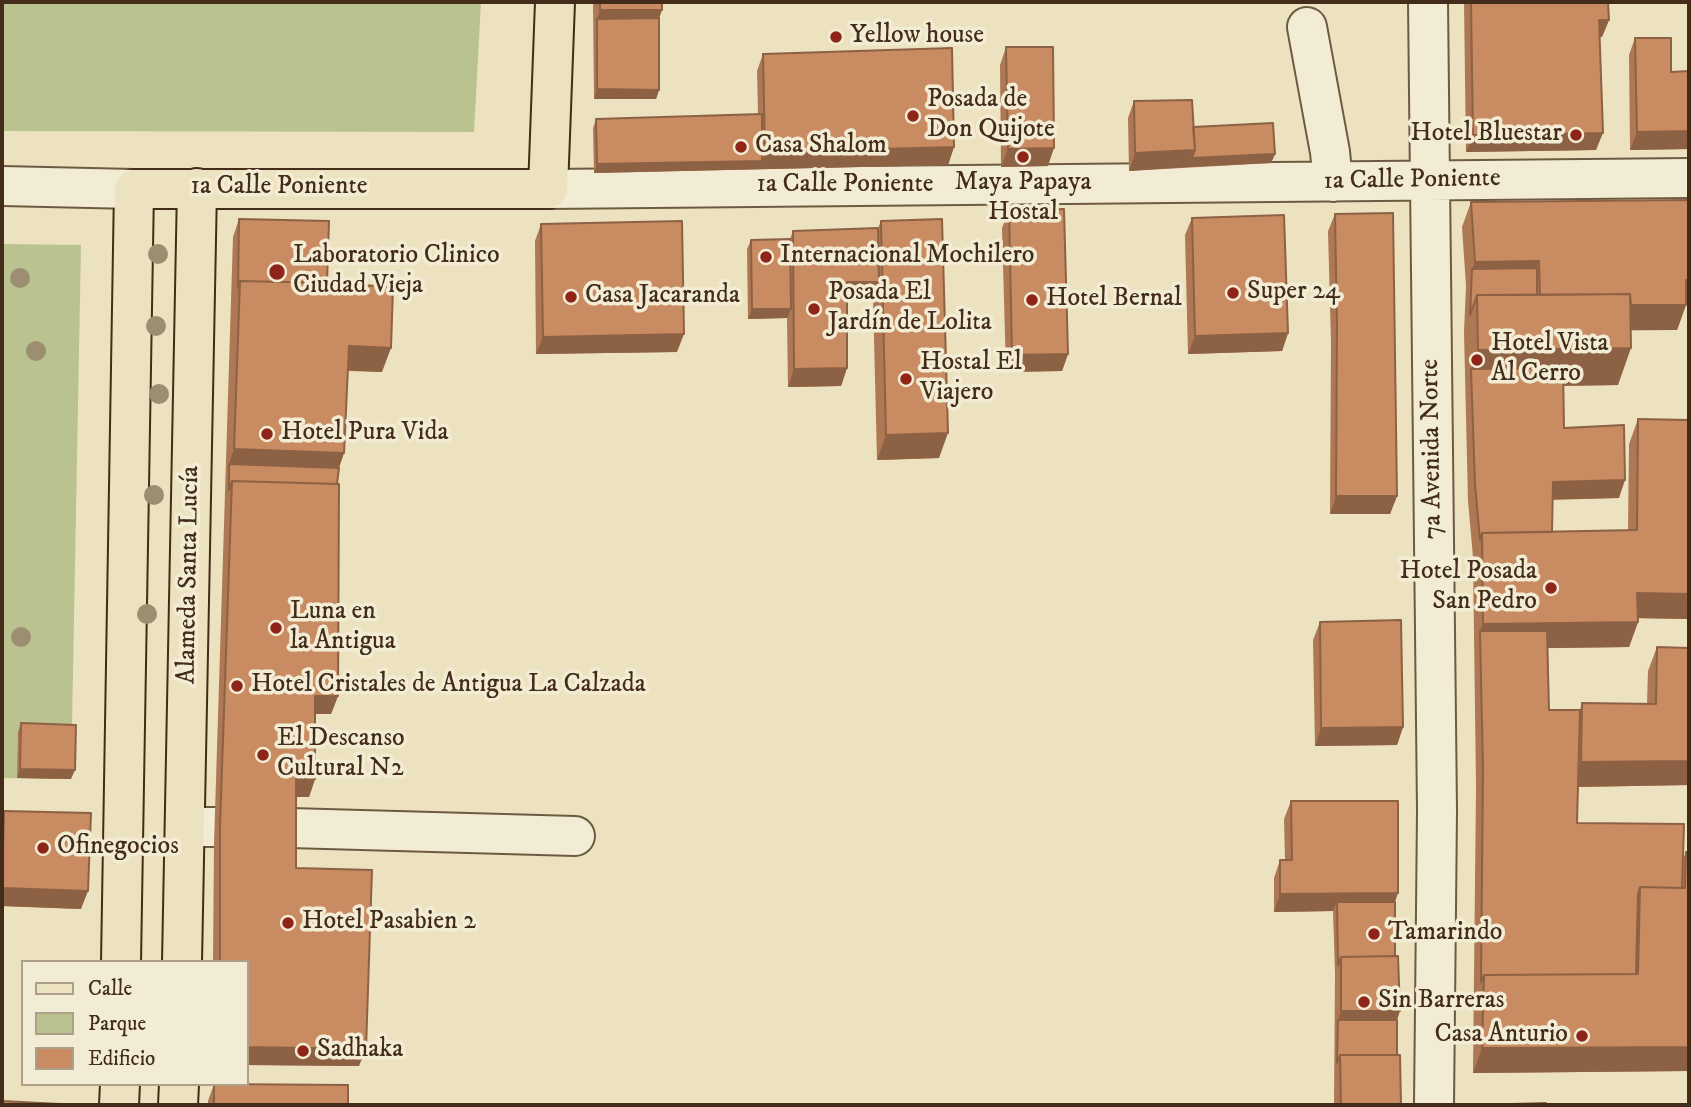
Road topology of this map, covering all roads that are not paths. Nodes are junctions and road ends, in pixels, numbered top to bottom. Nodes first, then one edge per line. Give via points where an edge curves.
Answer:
1 (555, 2) edge
2 (1428, 2) edge
3 (1307, 27) dead end
4 (1689, 178) edge
5 (1430, 181) junction
6 (1333, 182) junction
7 (2, 186) edge
8 (197, 188) junction
9 (134, 189) junction
10 (548, 189) junction
11 (290, 828) edge
12 (575, 836) dead end
13 (121, 960) edge
14 (182, 960) edge
15 (120, 1086) edge
16 (179, 1086) edge
17 (119, 1105) edge
18 (178, 1105) edge
19 (1434, 1105) edge

1 - 10 main road
2 - 5 street, 7a Avenida Norte
3 - 6 street
4 - 5 street, 1a Calle Poniente
5 - 6 street, 1a Calle Poniente
5 - 19 street, 7a Avenida Norte via 1437,811
6 - 10 street, 1a Calle Poniente
7 - 9 street, 1a Calle Poniente
8 - 9 main road, 1a Calle Poniente
8 - 10 main road, 1a Calle Poniente
8 - 14 main road, Alameda Santa Lucía via 200,827
9 - 13 main road
11 - 12 street
15 - 17 main road
16 - 18 main road

